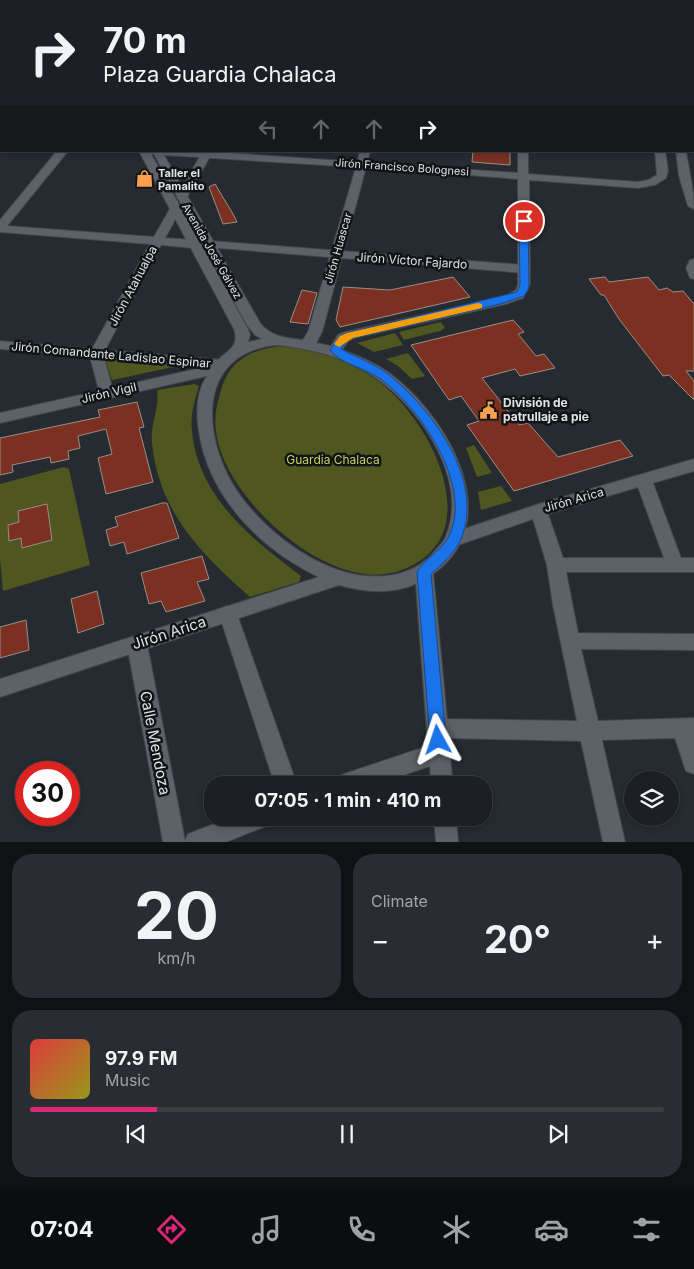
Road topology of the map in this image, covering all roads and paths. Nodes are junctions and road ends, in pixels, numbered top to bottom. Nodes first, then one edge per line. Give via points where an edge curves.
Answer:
1 (62, 152) edge
2 (146, 152) edge
3 (157, 152) edge
4 (365, 152) edge
5 (523, 152) edge
6 (660, 152) edge
7 (681, 152) edge
8 (207, 153) edge
9 (362, 164) junction
10 (523, 176) junction
11 (182, 197) junction
12 (694, 206) edge
13 (175, 209) junction
14 (0, 228) edge
15 (157, 241) junction
16 (193, 244) junction
17 (210, 245) junction
18 (336, 255) junction
19 (524, 269) junction
20 (278, 341) junction
21 (308, 344) junction
22 (0, 345) edge
23 (240, 350) junction
24 (335, 350) junction
25 (96, 354) junction
26 (220, 367) junction
27 (107, 394) junction
28 (0, 418) edge
29 (694, 465) edge
30 (644, 480) junction
31 (539, 510) junction
32 (455, 539) junction
33 (556, 565) junction
34 (675, 565) junction
35 (694, 565) edge
36 (424, 572) junction
37 (338, 578) junction
38 (228, 614) junction
39 (570, 641) junction
40 (694, 642) edge
41 (137, 644) junction
42 (0, 688) edge
43 (437, 728) junction
44 (688, 728) edge
45 (590, 730) junction
46 (439, 753) junction
47 (694, 764) edge
48 (283, 776) edge
49 (371, 776) edge
50 (441, 776) edge
51 (237, 826) edge
52 (446, 826) edge
53 (174, 842) edge
54 (196, 842) edge
55 (447, 842) edge
56 (614, 842) edge

1 - 14 street
2 - 13 street, Avenida José Gálvez
3 - 8 street, Jirón Francisco Bolognesi
3 - 11 street, Avenida José Gálvez
4 - 9 street, Jirón Huascar
5 - 10 street
6 - 10 street, Jirón Francisco Bolognesi via 663,173 646,184
7 - 12 street via 684,176
8 - 9 street, Jirón Francisco Bolognesi
8 - 11 street
9 - 10 street, Jirón Francisco Bolognesi
9 - 18 street, Jirón Huascar
10 - 19 street
11 - 17 street, Avenida José Gálvez
13 - 15 street, Jirón Atahualpa
13 - 16 street, Avenida José Gálvez
14 - 15 street
15 - 16 street
15 - 25 street, Jirón Atahualpa
16 - 23 street, Avenida José Gálvez via 243,335
17 - 18 street, Jirón Víctor Fajardo
17 - 20 street, Avenida José Gálvez via 254,325
18 - 19 street, Jirón Víctor Fajardo
18 - 21 street, Jirón Huascar via 315,332
19 - 24 street via 524,290 520,294 350,335 343,338
20 - 21 street
20 - 23 street
21 - 24 street
22 - 25 street, Jirón Comandante Ladislao Espinar
23 - 26 street
24 - 32 street via 392,382 409,397 435,432 448,455 460,496
25 - 26 street, Jirón Comandante Ladislao Espinar
25 - 27 street
26 - 27 street, Jirón Vigil
26 - 37 street via 206,399 204,417 206,434 220,476 236,502 273,538 314,568
27 - 28 street, Jirón Vigil
29 - 30 street, Jirón Arica
30 - 31 street, Jirón Arica
30 - 34 street
31 - 32 street, Jirón Arica
31 - 33 street
32 - 36 street via 443,556
33 - 34 street
33 - 39 street
34 - 35 street
36 - 37 street via 403,581 379,584
36 - 43 street
37 - 38 street, Jirón Arica
38 - 41 street, Jirón Arica
38 - 48 street
39 - 40 street
39 - 45 street
41 - 42 street, Jirón Arica
41 - 53 street, Calle Mendoza
43 - 45 street
43 - 46 street
44 - 45 street
44 - 47 street
45 - 56 street
46 - 49 street
46 - 50 street
51 - 54 street
52 - 55 street

